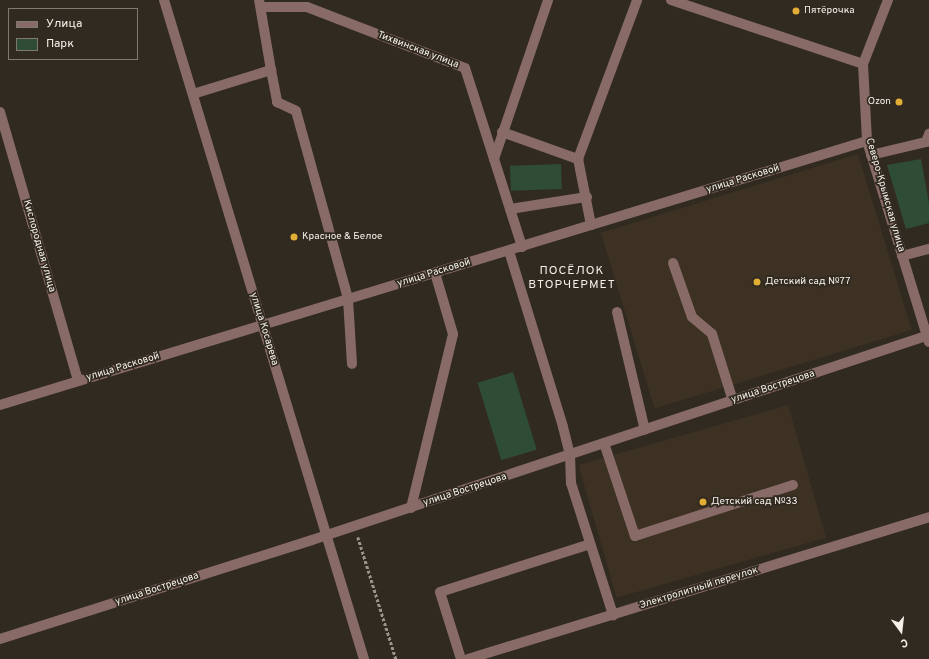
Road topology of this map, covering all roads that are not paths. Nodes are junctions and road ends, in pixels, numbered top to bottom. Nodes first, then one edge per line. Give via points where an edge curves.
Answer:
1 (164, 0) edge
2 (548, 0) edge
3 (637, 0) edge
4 (671, 0) edge
5 (888, 0) edge
6 (260, 3) edge
7 (286, 3) edge
8 (308, 3) edge
9 (863, 64) junction
10 (271, 70) junction
11 (193, 94) junction
12 (0, 112) edge
13 (502, 132) junction
14 (929, 134) edge
15 (867, 141) junction
16 (871, 155) junction
17 (494, 159) junction
18 (578, 159) junction
19 (587, 197) junction
20 (510, 209) junction
21 (591, 225) junction
22 (522, 247) junction
23 (929, 249) edge
24 (509, 251) junction
25 (902, 256) junction
26 (673, 263) dead end
27 (435, 273) junction
28 (348, 299) junction
29 (617, 312) dead end
30 (263, 326) junction
31 (928, 338) edge
32 (352, 364) dead end
33 (78, 381) junction
34 (733, 401) junction
35 (0, 405) edge
36 (645, 430) junction
37 (604, 443) junction
38 (570, 455) junction
39 (793, 485) dead end
40 (411, 508) junction
41 (929, 517) edge
42 (326, 536) junction
43 (590, 544) junction
44 (613, 614) junction
45 (0, 639) edge
46 (364, 659) edge
47 (461, 659) edge
48 (468, 659) edge

1 - 11 street, улица Косарева
2 - 13 street
3 - 18 street
4 - 9 street
5 - 9 street, Северо-Крымская улица
6 - 7 street, Тихвинская улица
6 - 10 street
7 - 8 street, Тихвинская улица
8 - 17 street, Тихвинская улица via 465,68
9 - 15 street, Северо-Крымская улица
10 - 11 street
10 - 28 street via 277,102 296,111
11 - 30 street, улица Косарева
12 - 33 street, Кислородная улица
13 - 17 street
13 - 18 street
14 - 16 street via 926,142
15 - 16 street, Северо-Крымская улица
15 - 21 street, улица Расковой
16 - 25 street, Северо-Крымская улица
17 - 20 street, Тихвинская улица
18 - 19 street
19 - 20 street
19 - 21 street
20 - 22 street, Тихвинская улица
21 - 22 street, улица Расковой
22 - 24 street, улица Расковой
23 - 25 street
24 - 27 street, улица Расковой
24 - 38 street
25 - 31 street, Северо-Крымская улица
26 - 34 street via 692,318 712,334
27 - 28 street, улица Расковой
27 - 40 street via 453,334
28 - 30 street, улица Расковой
28 - 32 street
29 - 36 street
30 - 33 street, улица Расковой
30 - 42 street, улица Косарева
31 - 34 street, улица Вострецова
33 - 35 street, улица Расковой
34 - 36 street, улица Вострецова
36 - 37 street, улица Вострецова
37 - 38 street, улица Вострецова
37 - 39 street via 635,536
38 - 40 street, улица Вострецова
38 - 43 street via 571,482
40 - 42 street, улица Вострецова
41 - 44 street, Электролитный переулок
42 - 45 street, улица Вострецова
42 - 46 street, улица Косарева
43 - 44 street
43 - 47 street via 440,592
44 - 48 street, Электролитный переулок

